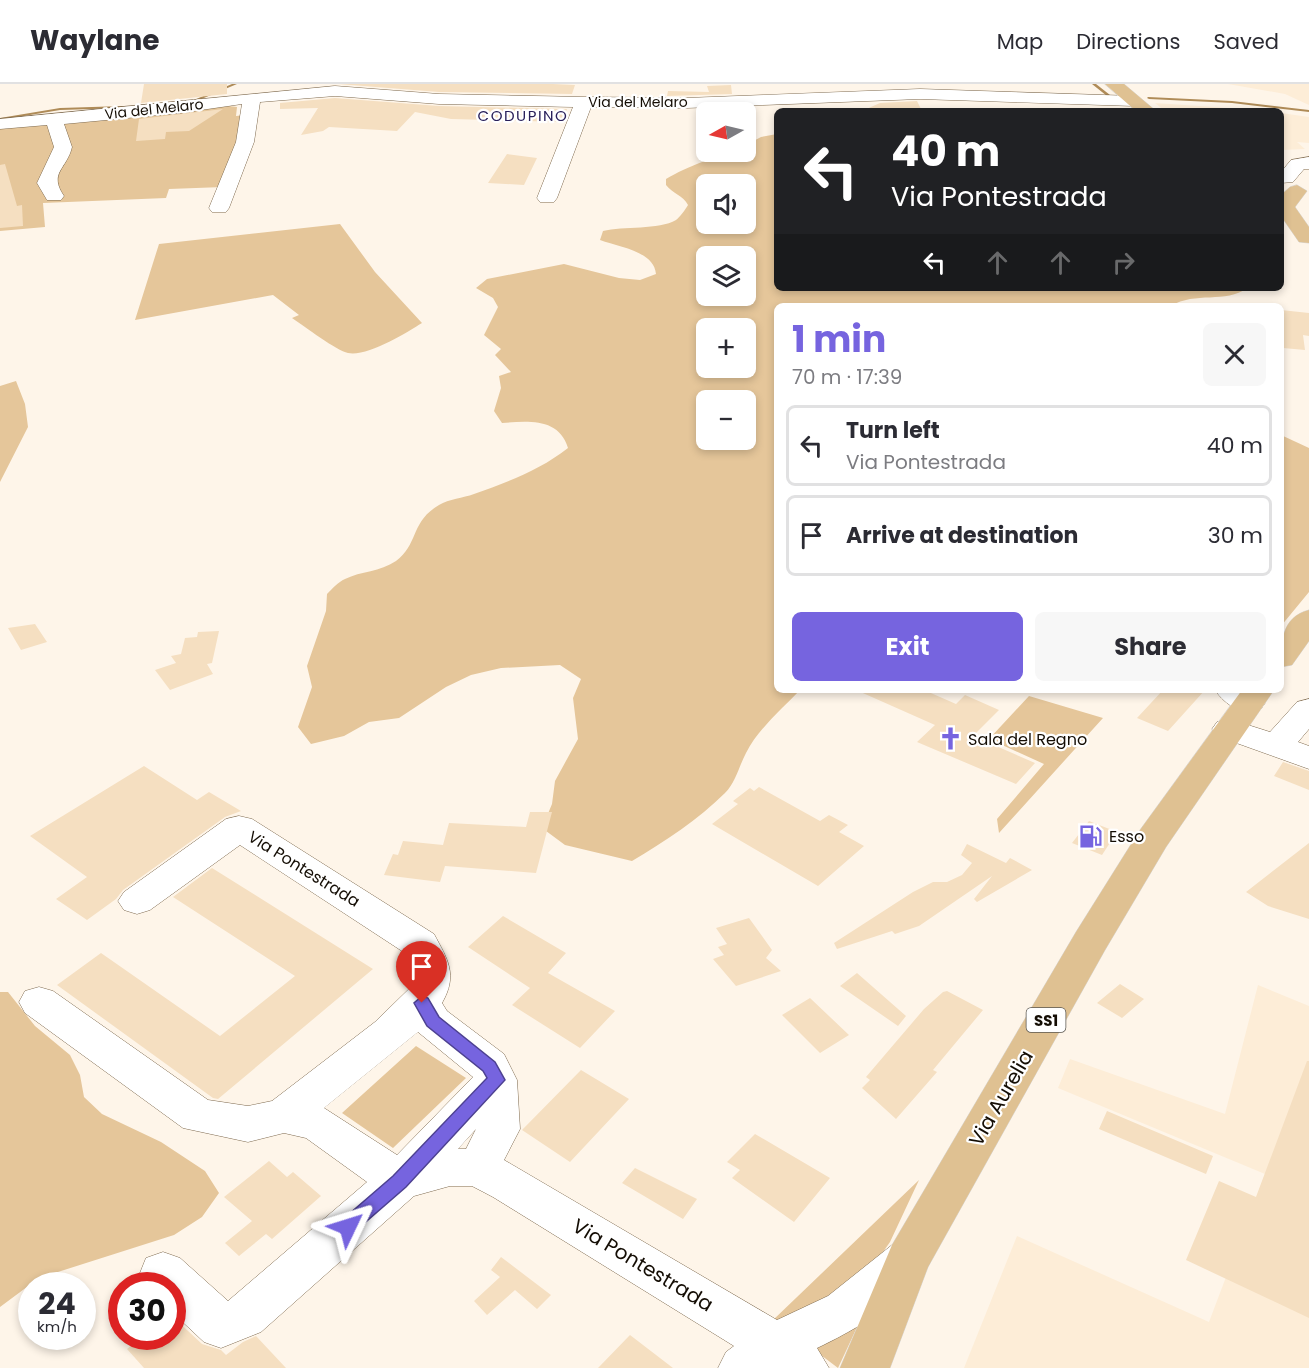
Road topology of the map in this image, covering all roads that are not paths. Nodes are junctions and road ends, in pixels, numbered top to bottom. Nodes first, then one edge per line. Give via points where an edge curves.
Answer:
1 (681, 84) edge
2 (1113, 84) edge
3 (256, 93) edge
4 (584, 102) junction
5 (686, 103) junction
6 (1141, 106) edge
7 (54, 119) junction
8 (0, 124) edge
9 (1309, 162) edge
10 (1295, 185) edge
11 (54, 196) dead end
12 (547, 198) dead end
13 (219, 208) dead end
14 (1284, 221) edge
15 (1308, 240) edge
16 (1306, 627) edge
17 (1284, 654) edge
18 (1242, 703) edge
19 (1309, 709) edge
20 (1276, 746) junction
21 (1309, 758) edge
22 (137, 901) dead end
23 (39, 1002) dead end
24 (422, 1003) junction
25 (496, 1080) junction
26 (284, 1116) junction
27 (478, 1168) junction
28 (400, 1181) junction
29 (908, 1260) junction
30 (186, 1294) edge
31 (774, 1360) edge
32 (865, 1368) edge

1 - 5 street
2 - 6 main road
3 - 4 street, Via del Melaro via 335,91 439,99
3 - 7 street, Via del Melaro
3 - 13 street via 245,142
4 - 5 street, Via del Melaro
4 - 12 street
5 - 6 street, Via del Melaro via 920,93
7 - 8 street, Via del Melaro
7 - 11 street via 63,147 45,182
9 - 10 street via 1298,164
10 - 15 main road via 1285,207
14 - 15 main road
16 - 17 main road
18 - 20 street
18 - 29 main road, Via Aurelia / SS1 via 1090,942
19 - 20 street
20 - 21 street
22 - 24 street, Via Pontestrada via 239,828 420,944 431,967 431,989
23 - 26 street, Via Pontestrada via 198,1116 248,1124
24 - 25 street via 433,1022 489,1066
24 - 26 street, Via Pontestrada via 360,1059
25 - 27 street via 498,1129
25 - 28 street, Via Pontestrada
26 - 28 street, Via Pontestrada via 317,1123
27 - 28 street, Via Pontestrada via 450,1167
27 - 31 street, Via Pontestrada via 509,1184
28 - 30 street, Via Pontestrada via 244,1317 221,1326
29 - 31 street via 846,1311
29 - 32 main road, Via Aurelia / SS1

